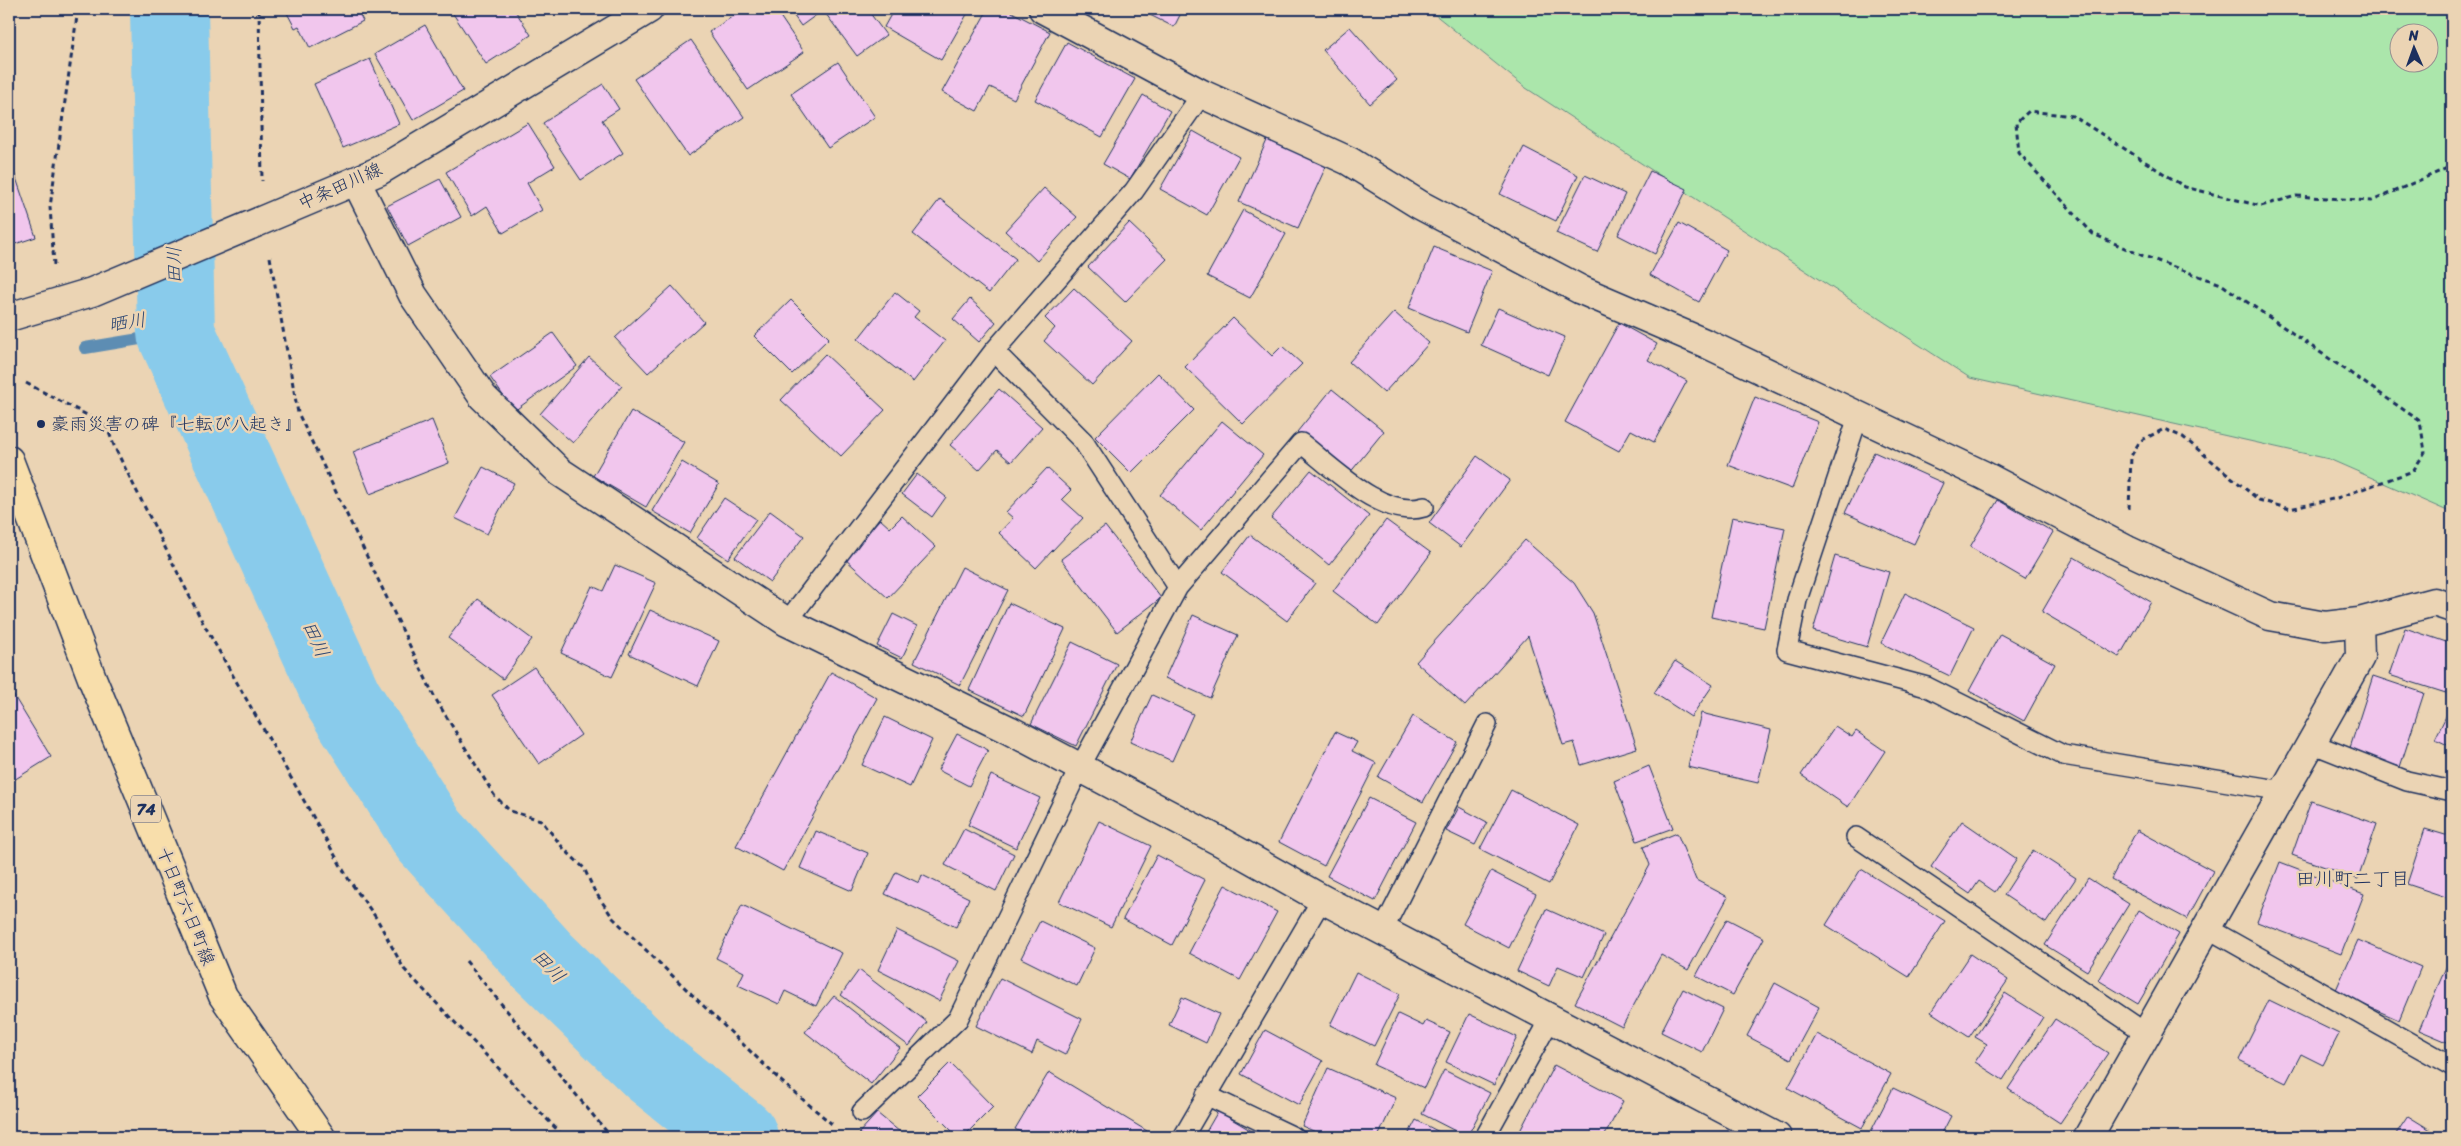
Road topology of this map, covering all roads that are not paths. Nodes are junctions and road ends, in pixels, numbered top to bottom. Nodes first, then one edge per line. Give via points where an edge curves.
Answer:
1 (649, 9) edge
2 (1043, 9) edge
3 (1202, 94) junction
4 (356, 181) junction
5 (9, 317) edge
6 (994, 351) junction
7 (1858, 417) junction
8 (9, 460) edge
9 (1424, 507) dead end
10 (1178, 587) junction
11 (2452, 608) edge
12 (787, 622) junction
13 (2360, 622) junction
14 (1486, 724) dead end
15 (2311, 743) junction
16 (1080, 767) junction
17 (2284, 791) junction
18 (2452, 791) edge
19 (1856, 837) dead end
20 (1322, 899) junction
21 (2207, 928) junction
22 (1383, 930) junction
23 (1551, 1018) junction
24 (2147, 1034) junction
25 (2452, 1066) edge
26 (1206, 1096) junction
27 (862, 1112) dead end
28 (321, 1137) edge
29 (1183, 1137) edge
30 (1294, 1137) edge
31 (1485, 1137) edge
32 (1777, 1137) edge
33 (2088, 1137) edge

1 - 4 street, 中条田川線 via 379,171
2 - 3 street
3 - 6 lane via 1134,191
3 - 7 street via 1349,161 1420,205 1581,290 1706,344
4 - 5 street, 中条田川線 via 92,292
4 - 12 street via 413,296 483,397 560,472
6 - 10 lane via 1083,441
6 - 12 lane
7 - 13 street via 1983,475 2127,550 2270,616 2325,626
7 - 17 lane via 1797,600 1787,650 1927,687 2063,755
8 - 28 main road, 十日町六日町線 / 74 via 92,678 223,996
9 - 10 lane via 1412,511 1374,499 1301,443
10 - 16 lane
11 - 13 street via 2434,602
12 - 16 street
13 - 15 street via 2360,657
14 - 22 lane
15 - 17 street
15 - 18 lane via 2407,781
16 - 20 street
16 - 27 lane via 958,1019
17 - 21 street
19 - 24 lane
20 - 22 street
20 - 26 lane
21 - 24 street
21 - 25 lane
22 - 23 street
23 - 31 lane
23 - 32 street
24 - 33 street
26 - 29 lane
26 - 30 lane

